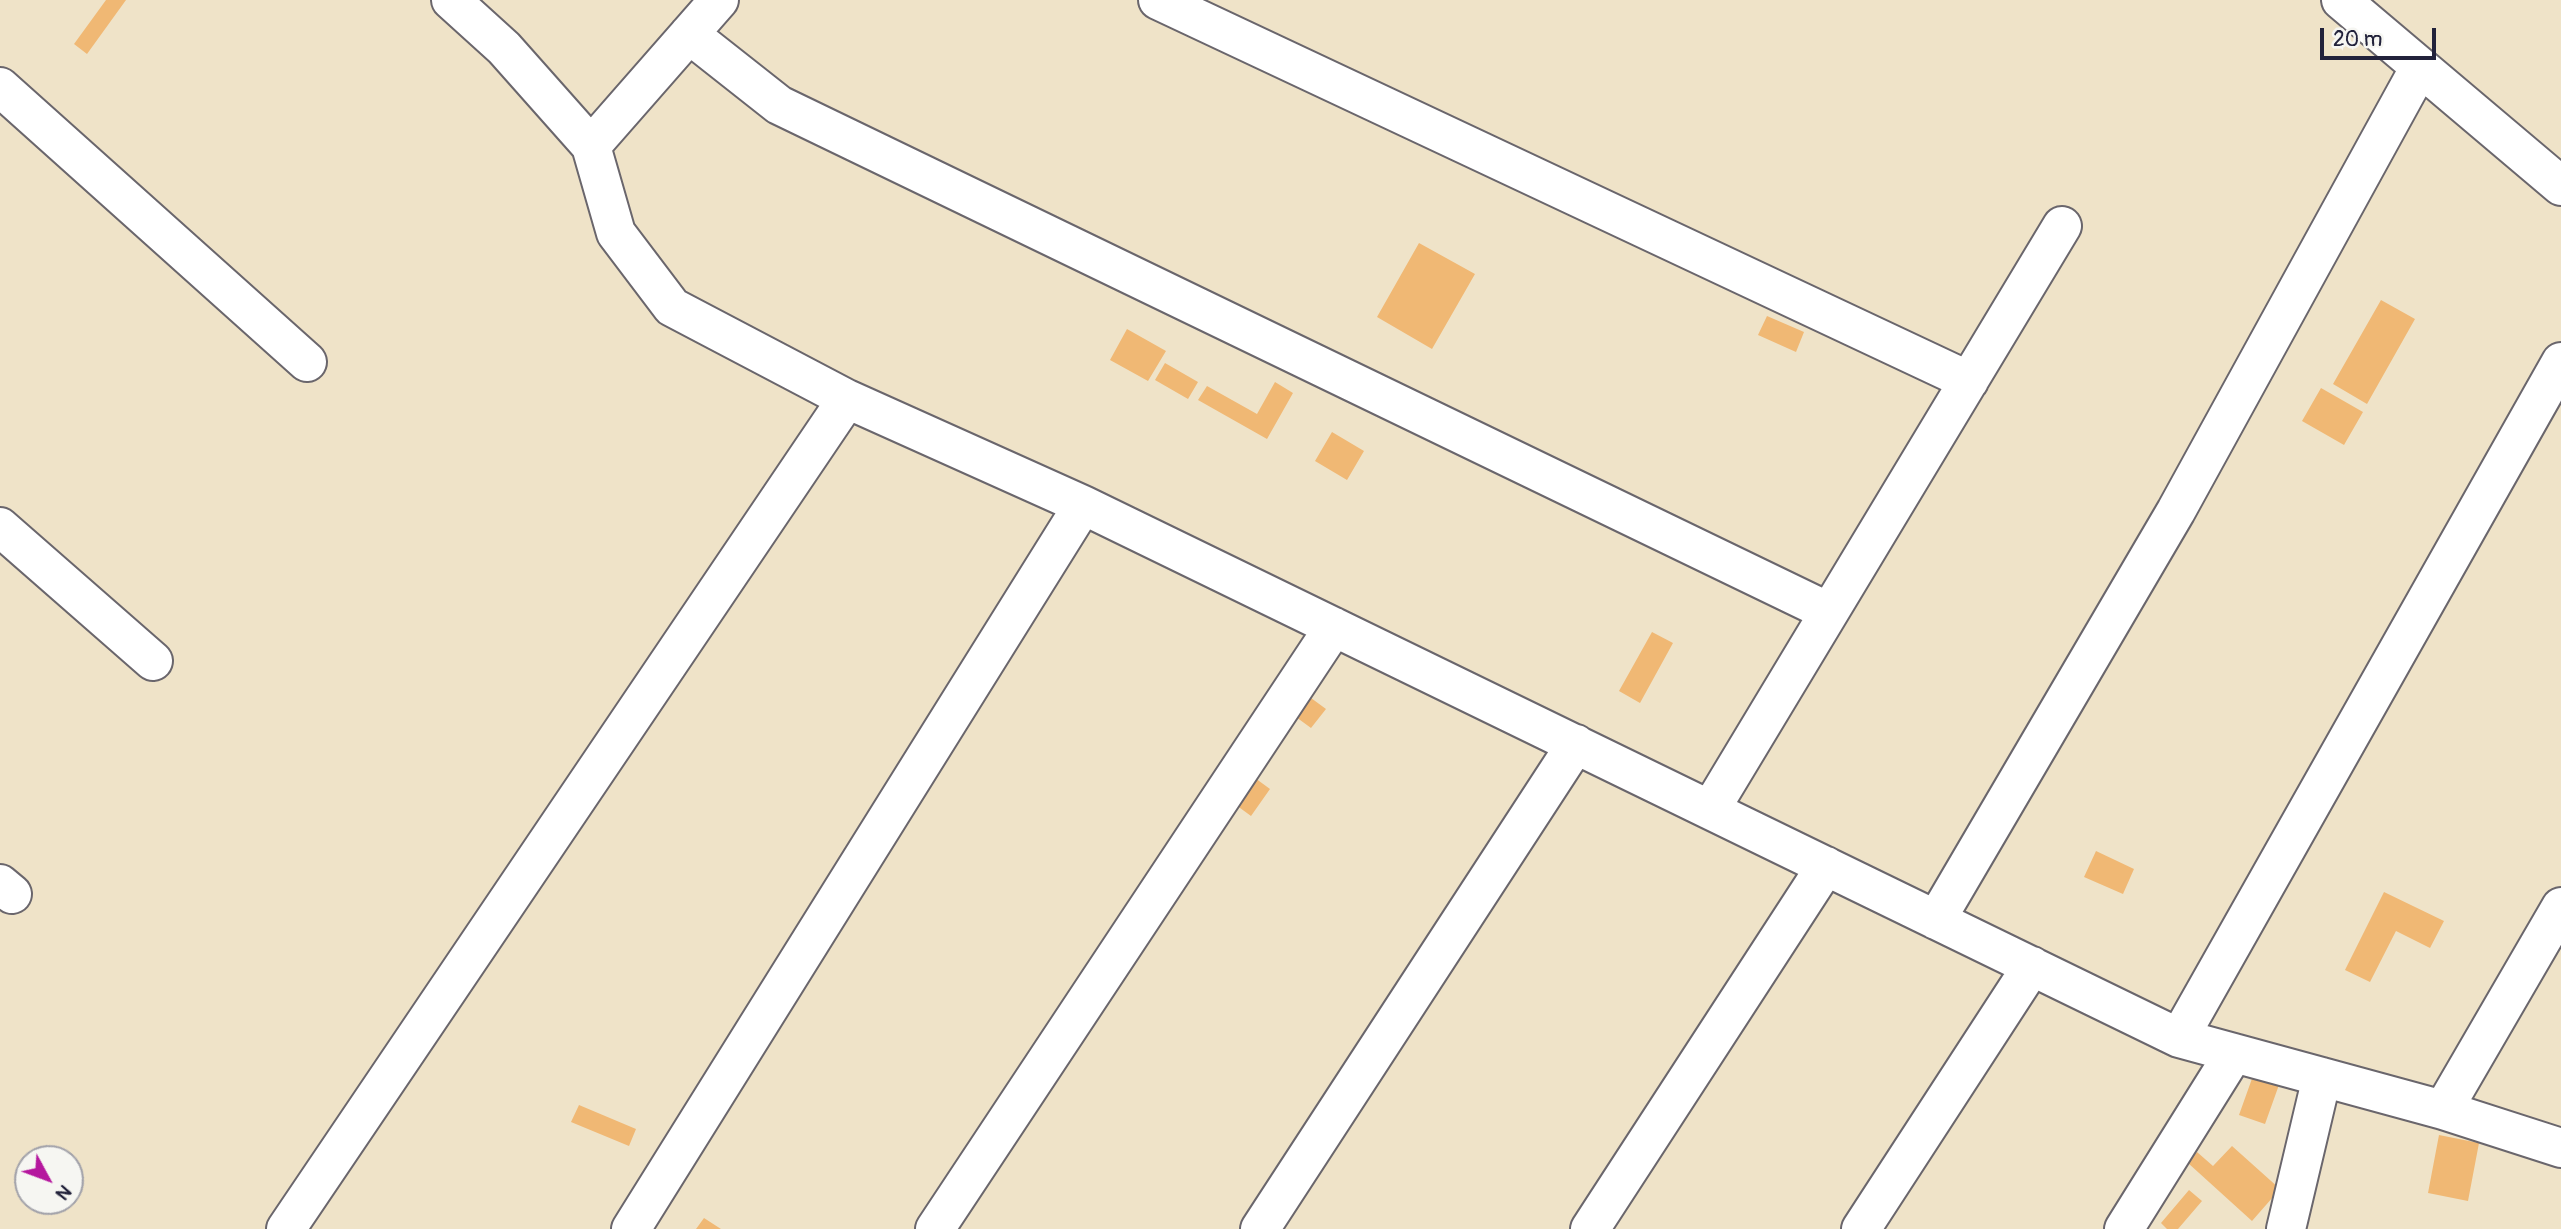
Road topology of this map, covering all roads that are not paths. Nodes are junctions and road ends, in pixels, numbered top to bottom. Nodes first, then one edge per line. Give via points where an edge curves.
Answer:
1 (451, 0) edge
2 (719, 0) edge
3 (1158, 0) edge
4 (2341, 0) edge
5 (689, 34) junction
6 (2420, 67) junction
7 (0, 87) edge
8 (591, 146) junction
9 (2561, 186) edge
10 (2062, 226) dead end
11 (307, 362) dead end
12 (2561, 362) edge
13 (1969, 381) junction
14 (847, 399) junction
15 (1083, 505) junction
16 (0, 527) edge
17 (1829, 612) junction
18 (1334, 627) junction
19 (153, 660) dead end
20 (1576, 744) junction
21 (1710, 810) junction
22 (1826, 866) junction
23 (2561, 907) edge
24 (1936, 920) junction
25 (2032, 966) junction
26 (2179, 1038) junction
27 (2234, 1053) junction
28 (2322, 1077) junction
29 (2443, 1110) junction
30 (2561, 1148) edge
31 (286, 1229) edge
32 (631, 1229) edge
33 (934, 1229) edge
34 (1260, 1229) edge
35 (1590, 1229) edge
36 (1860, 1229) edge
37 (2124, 1229) edge
38 (2286, 1229) edge

1 - 8 street via 504,48
2 - 5 street
3 - 13 street
4 - 6 street
5 - 8 street
5 - 17 street via 779,105
6 - 9 street
6 - 24 street via 2176,511
7 - 11 street
8 - 14 street via 616,233 672,307
10 - 13 street
12 - 26 street
13 - 17 street
14 - 15 street
14 - 31 street
15 - 18 street
15 - 32 street
16 - 19 street
17 - 21 street
18 - 20 street
18 - 33 street
20 - 21 street
20 - 34 street
21 - 22 street
22 - 24 street
22 - 35 street
23 - 29 street
24 - 25 street
25 - 26 street
25 - 36 street
26 - 27 street
27 - 28 street
27 - 37 street
28 - 29 street
28 - 38 street
29 - 30 street

